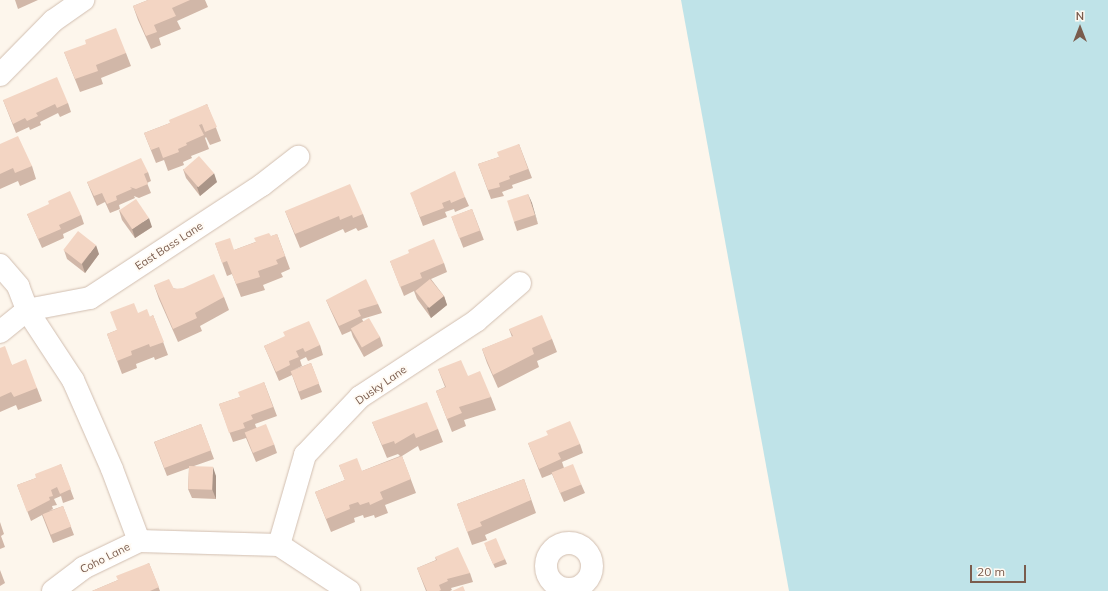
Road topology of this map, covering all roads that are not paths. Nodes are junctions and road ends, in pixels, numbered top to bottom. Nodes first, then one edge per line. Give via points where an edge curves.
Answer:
1 (83, 0) edge
2 (0, 75) edge
3 (298, 157) dead end
4 (0, 265) edge
5 (520, 283) dead end
6 (27, 310) junction
7 (0, 332) edge
8 (139, 541) junction
9 (279, 545) junction
10 (53, 591) edge
11 (349, 591) edge

1 - 2 street via 53,21
3 - 6 street, East Bass Lane via 262,185 90,298
4 - 6 street via 18,286
5 - 9 street, Dusky Lane via 476,321 360,397 305,455
6 - 7 street
6 - 8 street via 73,380 112,469
8 - 9 street
8 - 10 street, Coho Lane via 83,568
9 - 11 street

